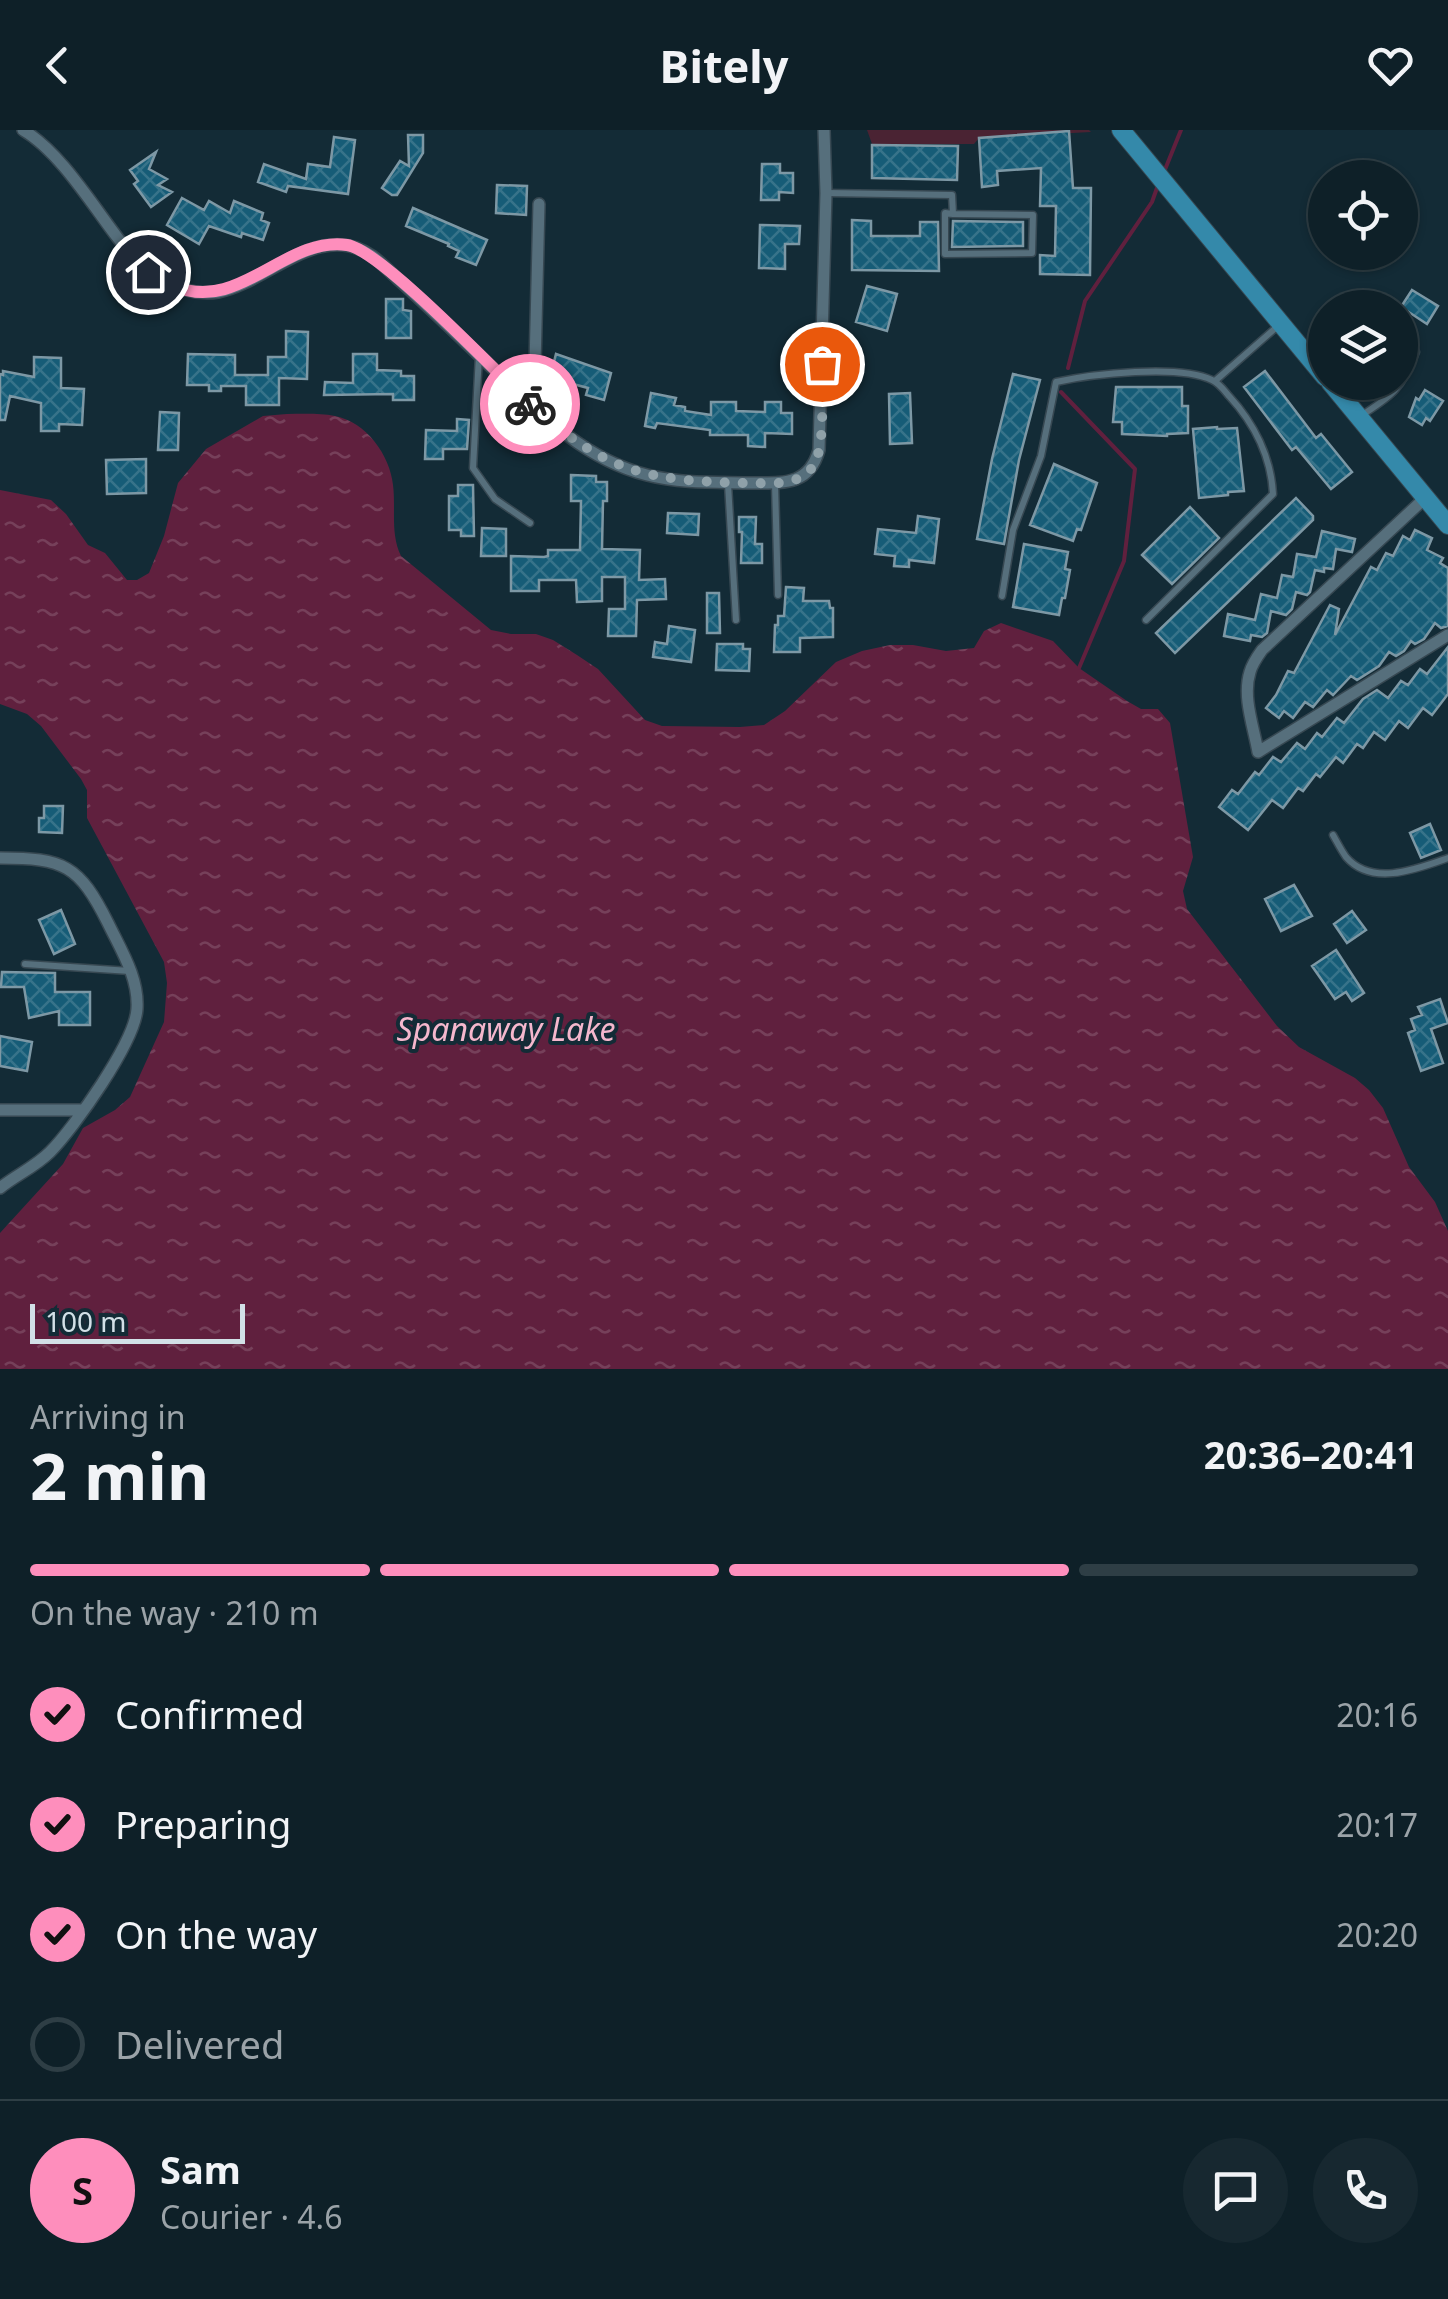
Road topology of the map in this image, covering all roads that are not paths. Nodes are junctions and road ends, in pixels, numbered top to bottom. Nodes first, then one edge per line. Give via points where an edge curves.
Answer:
1 (23, 130) edge
2 (824, 130) edge
3 (1121, 130) edge
4 (826, 192) junction
5 (538, 204) dead end
6 (953, 214) junction
7 (1280, 324) junction
8 (479, 354) junction
9 (1308, 354) edge
10 (1215, 380) junction
11 (1346, 400) edge
12 (1386, 400) edge
13 (527, 401) junction
14 (1359, 417) junction
15 (728, 482) junction
16 (774, 483) junction
17 (1425, 498) junction
18 (530, 522) dead end
19 (1448, 525) edge
20 (778, 595) dead end
21 (1002, 596) dead end
22 (736, 620) dead end
23 (1146, 620) dead end
24 (1448, 635) edge
25 (1333, 835) dead end
26 (0, 858) edge
27 (1448, 858) edge
28 (25, 964) dead end
29 (131, 972) junction
30 (0, 1110) edge
31 (83, 1110) junction
32 (0, 1188) edge

1 - 8 street via 48,148 155,278 191,292 218,292 316,247 347,245 370,255
2 - 4 street
3 - 7 main road
4 - 6 lane via 952,196
4 - 16 street via 821,436 815,465
5 - 13 street via 535,366
6 - 6 lane via 944,213 946,254 1032,253 1033,215
7 - 9 main road
7 - 10 lane
8 - 13 street
8 - 18 lane via 473,468 495,499
10 - 21 lane via 1149,373 1056,382 1041,456 1013,530
10 - 23 lane via 1263,447 1273,494
11 - 14 main road
12 - 14 lane
13 - 15 street via 592,453 622,466 673,480
14 - 17 main road
15 - 16 street
15 - 22 lane
16 - 20 lane
17 - 19 main road
17 - 24 street via 1262,650 1248,682 1258,752
25 - 27 lane via 1348,859 1369,873 1408,872
26 - 29 street via 48,860 71,870 86,884
28 - 29 lane
29 - 31 street via 133,1025
30 - 31 street
31 - 32 street via 47,1155

